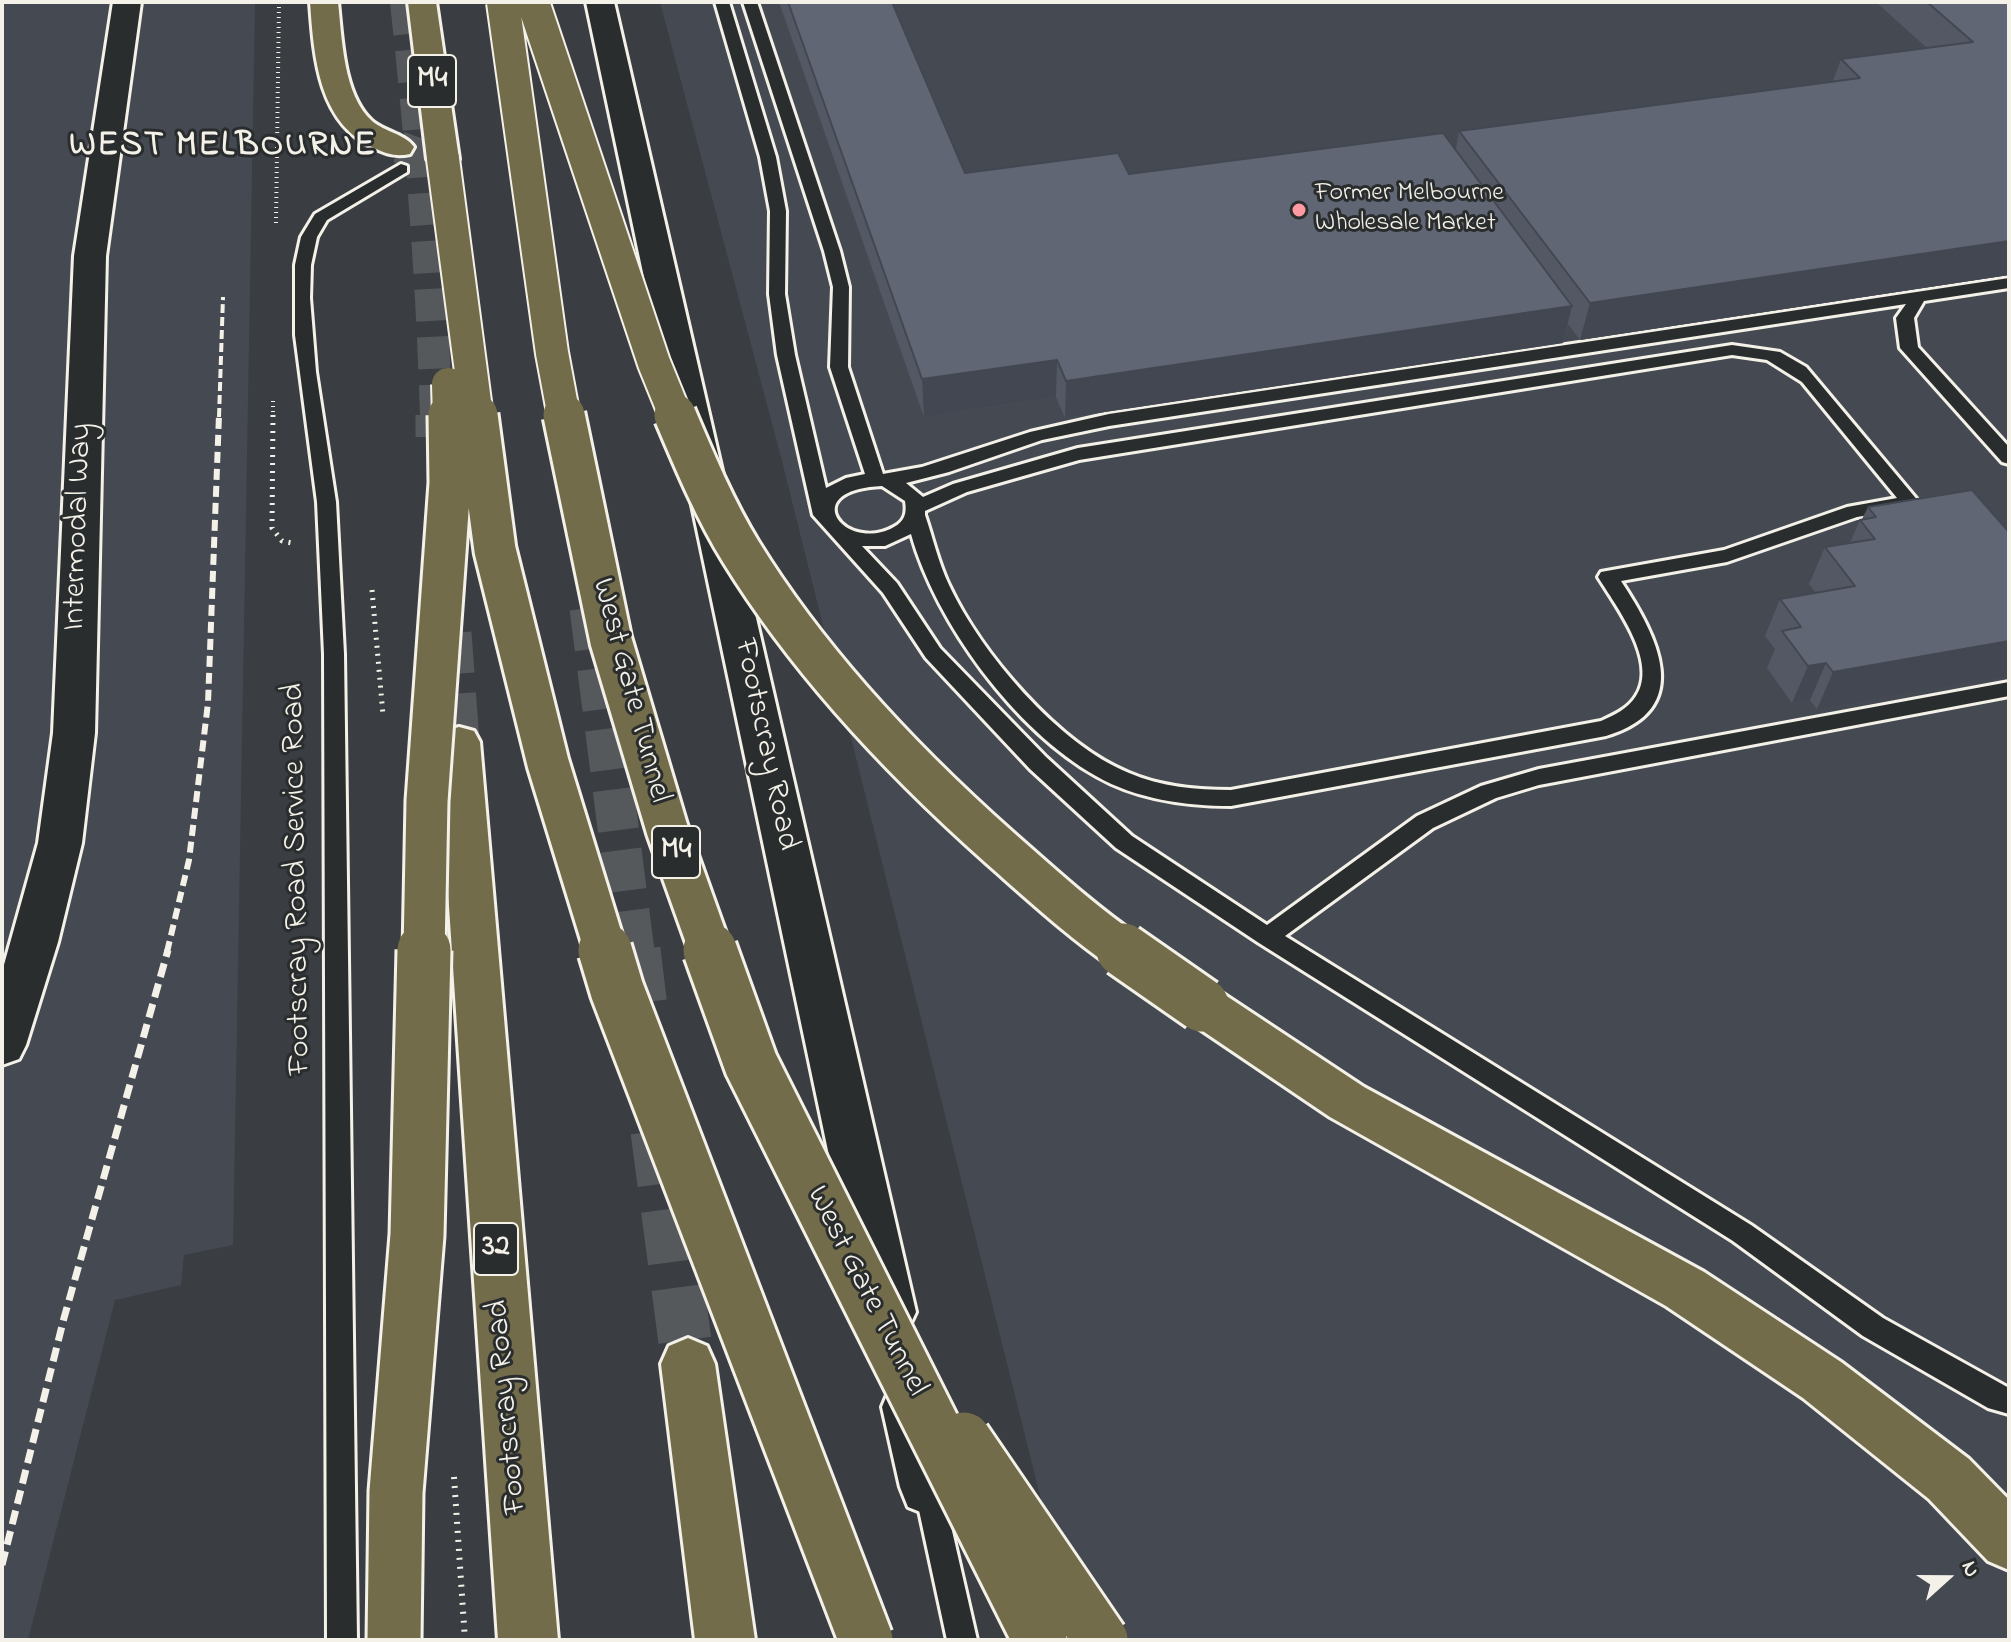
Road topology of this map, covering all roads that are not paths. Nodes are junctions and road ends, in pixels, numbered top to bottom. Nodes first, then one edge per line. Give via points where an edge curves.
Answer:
1 (127, 2) edge
2 (324, 2) edge
3 (422, 2) edge
4 (503, 2) edge
5 (533, 2) edge
6 (600, 2) edge
7 (722, 2) edge
8 (750, 2) edge
9 (414, 159) junction
10 (2009, 283) edge
11 (1919, 296) junction
12 (2009, 458) edge
13 (879, 480) junction
14 (916, 512) junction
15 (824, 516) junction
16 (840, 534) junction
17 (2009, 689) edge
18 (459, 742) tunnel mouth
19 (1267, 937) junction
20 (2, 1045) edge
21 (862, 1288) junction
22 (688, 1364) tunnel mouth
23 (2009, 1401) edge
24 (928, 1487) joint
25 (2009, 1541) edge
26 (342, 1640) edge
27 (394, 1640) edge
28 (528, 1640) edge
29 (725, 1640) edge
30 (866, 1640) edge
31 (962, 1640) edge
32 (1040, 1640) edge
33 (1101, 1640) edge

1 - 20 street, Intermodal Way via 90,256 74,733 60,843
2 - 9 main road via 331,59 348,112 360,126
3 - 9 main road, M4
4 - 21 main road, West Gate Tunnel / M4, bridge via 552,353 611,641 667,829 751,1064
5 - 25 main road, bridge via 654,363 683,433 739,549 775,604 866,719 946,800 1088,926 1347,1102 1685,1289 1822,1380 1949,1479
6 - 24 street, Footscray Road
7 - 15 lane via 768,157 778,211 777,294 786,355
8 - 13 lane via 832,251 841,287 839,367
9 - 26 lane, Footscray Road Service Road via 321,217 304,249 303,353 329,541 337,847
9 - 27 main road, bridge via 450,483 427,801 417,1235 396,1492
9 - 30 main road, M4, bridge via 495,550 548,763 617,990
10 - 11 lane
11 - 12 lane via 1905,318 1909,348
11 - 13 lane via 1109,420 1036,436 940,469
13 - 14 lane via 907,490
13 - 15 lane via 840,487 824,506
14 - 14 lane via 923,547 968,639 1036,720 1105,772 1152,791 1197,799 1231,798 1620,723 1636,714 1649,696 1654,673 1649,645 1608,577 1727,556 1854,511 1910,502 1794,364 1755,350 1688,356 1078,454 960,488
14 - 16 lane via 900,533 886,538 854,540
15 - 16 lane
16 - 19 lane via 890,588 933,653 1038,763 1124,842
17 - 19 lane via 1539,777 1489,792 1425,822
18 - 28 main road, Footscray Road / 32
19 - 23 lane via 1742,1233 1873,1327
21 - 32 main road, West Gate Tunnel / M4, bridge
21 - 33 main road, bridge
22 - 29 main road
24 - 31 lane

